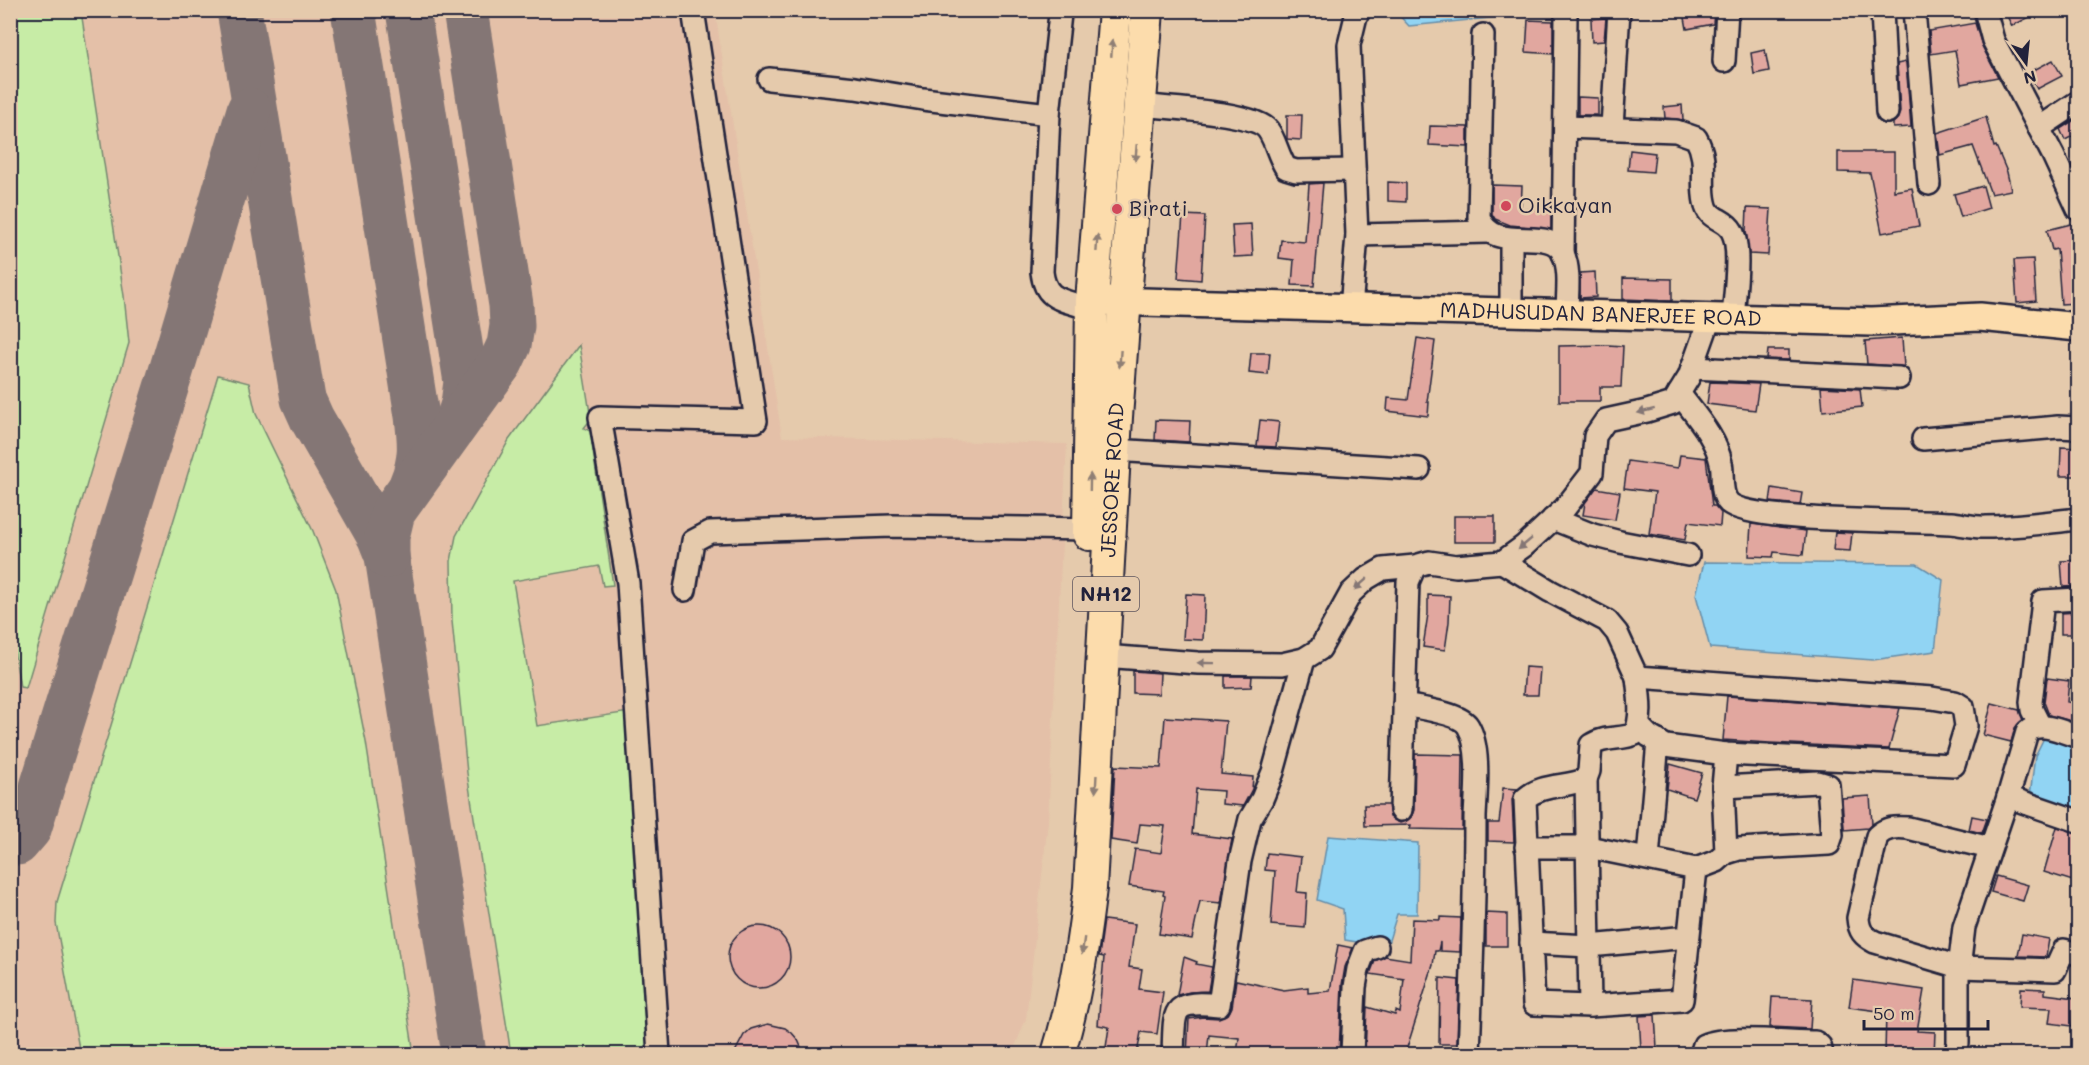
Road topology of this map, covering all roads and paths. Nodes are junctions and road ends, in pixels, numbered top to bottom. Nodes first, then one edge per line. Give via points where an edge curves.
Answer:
1 (693, 10) edge
2 (1115, 10) edge
3 (1147, 10) edge
4 (1360, 10) edge
5 (1619, 10) edge
6 (1727, 10) edge
7 (1882, 10) edge
8 (1914, 10) edge
9 (1985, 10) edge
10 (1060, 14) dead end
11 (1566, 16) dead end
12 (1483, 35) dead end
13 (1724, 61) dead end
14 (769, 79) dead end
15 (2079, 102) edge
16 (1140, 105) junction
17 (1887, 112) dead end
18 (1049, 114) junction
19 (1565, 127) junction
20 (1612, 127) junction
21 (2039, 128) junction
22 (1354, 170) junction
23 (1929, 184) dead end
24 (2079, 209) edge
25 (1489, 232) junction
26 (1357, 235) junction
27 (1511, 238) junction
28 (1563, 254) junction
29 (1124, 300) junction
30 (1092, 301) junction
31 (1351, 309) junction
32 (1511, 313) junction
33 (1567, 314) junction
34 (1721, 319) junction
35 (2079, 327) edge
36 (1692, 368) junction
37 (1899, 378) dead end
38 (1679, 393) junction
39 (2079, 428) edge
40 (1923, 440) dead end
41 (1114, 450) junction
42 (1419, 469) dead end
43 (1553, 519) junction
44 (2079, 519) edge
45 (1089, 528) junction
46 (1688, 555) dead end
47 (1502, 562) junction
48 (1415, 566) junction
49 (685, 590) dead end
50 (2079, 599) edge
51 (1103, 656) junction
52 (1304, 659) junction
53 (1634, 670) junction
54 (1404, 705) junction
55 (1639, 726) junction
56 (2040, 726) junction
57 (2079, 737) edge
58 (1658, 741) junction
59 (1726, 754) junction
60 (1586, 779) junction
61 (1723, 787) junction
62 (2008, 797) junction
63 (1401, 810) dead end
64 (2079, 821) edge
65 (1526, 847) junction
66 (1587, 847) junction
67 (1990, 848) junction
68 (1726, 853) junction
69 (1648, 858) junction
70 (1696, 869) junction
71 (1688, 937) junction
72 (1531, 944) junction
73 (1589, 946) junction
74 (1377, 947) dead end
75 (2079, 954) edge
76 (1959, 967) junction
77 (1590, 1006) junction
78 (659, 1054) edge
79 (1037, 1054) edge
80 (1058, 1054) edge
81 (1173, 1054) edge
82 (1352, 1054) edge
83 (1470, 1054) edge
84 (1701, 1054) edge
85 (1822, 1054) edge
86 (1956, 1054) edge

1 - 78 street via 756,421 600,417 628,583
30 -> 2 highway, NH12
3 - 16 highway, JESSORE ROAD / NH12
4 - 22 street via 1349,45
5 - 20 street
6 - 13 street
7 - 17 street
8 - 23 street
9 - 21 street via 1993,40
10 - 18 street
11 - 19 street
12 - 25 street via 1479,208 1483,226
14 - 18 street
15 - 21 street
16 - 22 street via 1256,121 1267,128 1286,168
16 -> 29 highway, JESSORE ROAD / NH12
18 - 30 street via 1043,282 1049,293 1064,300 1081,306
19 - 20 street
19 - 28 street
20 - 34 street via 1676,131 1696,138 1702,149 1707,212 1732,231 1735,244 1737,260
21 - 24 street
22 - 26 street
25 - 26 street
25 - 27 street
26 - 31 street
27 - 28 street via 1553,242
27 - 32 street
28 - 33 street via 1567,266
29 - 30 main road, MADHUSUDAN BANERJEE ROAD
29 - 31 main road, MADHUSUDAN BANERJEE ROAD
29 -> 41 highway, JESSORE ROAD / NH12
45 -> 30 highway, NH12
31 - 32 main road, MADHUSUDAN BANERJEE ROAD
32 - 33 main road, MADHUSUDAN BANERJEE ROAD
33 - 34 main road, MADHUSUDAN BANERJEE ROAD
34 - 35 main road, MADHUSUDAN BANERJEE ROAD via 1871,322 1980,317
34 - 36 street
36 - 37 street
36 - 38 street
38 -> 43 street via 1672,403 1606,420 1595,436 1592,472
38 - 44 street via 1716,448 1727,501 1736,508 1782,516 1986,528
39 - 40 street
41 - 42 street
41 - 51 highway, JESSORE ROAD / NH12
43 - 46 street via 1593,535
43 -> 47 street
45 - 49 street via 892,526 710,532 693,541
45 - 79 highway, NH12 via 1068,895 1061,954
47 - 48 street via 1456,566 1429,562
47 - 53 street via 1607,621
48 -> 52 street via 1383,569 1366,579 1351,593 1320,649
48 - 54 street via 1408,582
50 - 56 street via 2043,601 2031,702
52 -> 51 street via 1282,664 1198,663
51 -> 80 highway, JESSORE ROAD / NH12 via 1090,888 1073,1004
52 - 81 street via 1274,772 1250,819 1219,1005 1194,1002 1182,1006 1175,1016
53 - 55 street via 1641,713
53 - 59 street via 1932,698 1955,702 1965,713 1966,726 1954,765
54 - 63 street
54 - 83 street via 1455,717 1467,724 1472,738 1476,762
55 - 58 street
55 - 60 street via 1635,734 1598,740 1591,745
56 - 57 street
56 - 62 street via 2027,732
58 - 59 street via 1666,746
58 - 69 street
59 - 61 street
60 - 65 street via 1541,789 1525,799
60 - 66 street
61 - 68 street
61 - 68 street via 1818,782 1828,785 1832,835 1829,844
62 - 64 street
62 - 67 street
65 - 66 street
65 - 72 street
66 - 69 street
66 - 73 street
67 - 76 street via 1964,927
67 - 76 street via 1908,828 1894,827 1877,836 1858,918 1860,931 1875,942
68 - 70 street
69 - 70 street
70 - 71 street
71 - 73 street
71 - 77 street via 1682,1000
72 - 73 street
72 - 77 street via 1534,1004
73 - 77 street
74 - 82 street via 1365,951 1358,969
75 - 76 street via 2064,950 2055,970
76 - 86 street
84 - 85 street via 1704,1045 1735,1040 1815,1042

